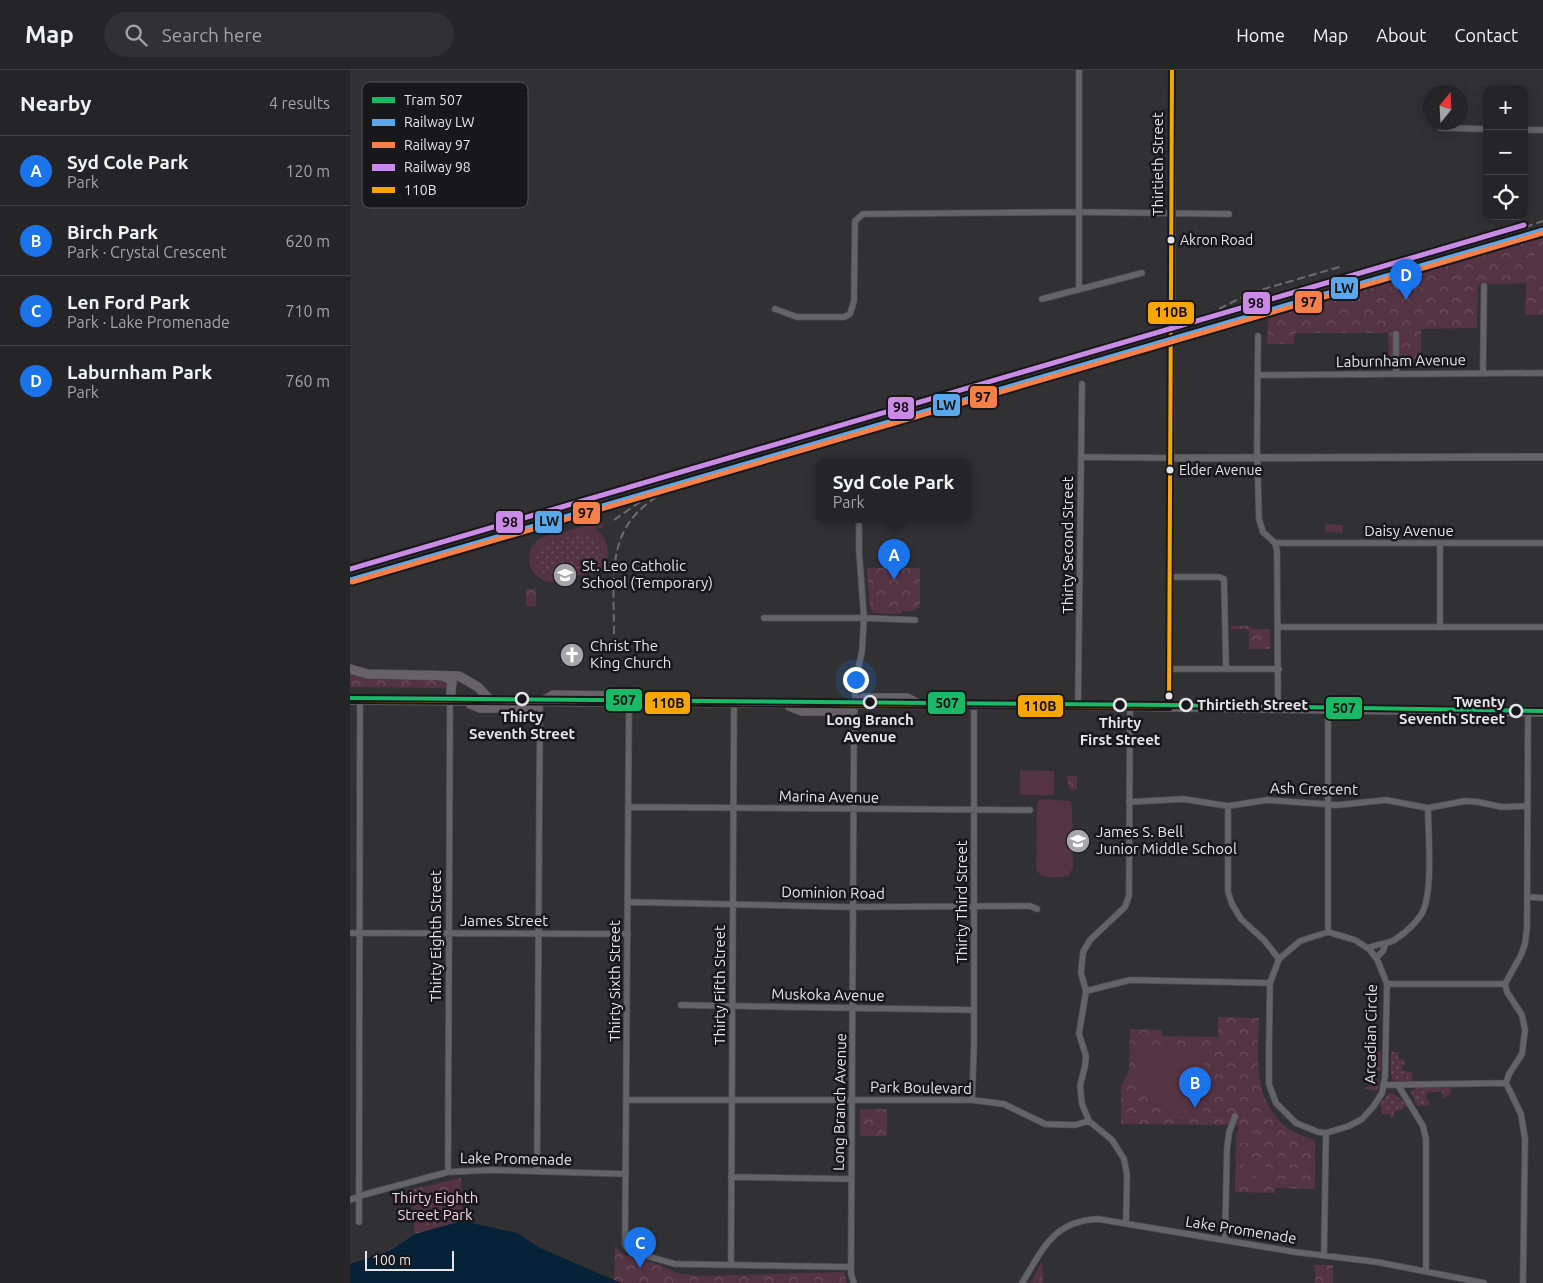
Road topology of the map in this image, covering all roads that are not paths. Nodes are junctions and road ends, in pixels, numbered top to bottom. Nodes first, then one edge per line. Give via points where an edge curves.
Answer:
1 (1080, 70) edge
2 (1172, 70) edge
3 (1468, 129) edge
4 (1483, 129) edge
5 (1528, 130) edge
6 (1543, 130) edge
7 (1080, 212) junction
8 (1172, 214) junction
9 (1229, 214) dead end
10 (1142, 273) dead end
11 (1484, 286) dead end
12 (1079, 289) junction
13 (1042, 299) dead end
14 (775, 309) dead end
15 (1396, 334) dead end
16 (1258, 336) dead end
17 (1483, 373) junction
18 (1543, 373) edge
19 (1396, 374) junction
20 (1258, 375) junction
21 (1082, 384) dead end
22 (1081, 457) junction
23 (1257, 457) junction
24 (1543, 457) edge
25 (1170, 458) junction
26 (859, 523) edge
27 (1275, 543) junction
28 (1543, 543) edge
29 (1440, 544) junction
30 (1170, 577) junction
31 (764, 618) dead end
32 (864, 618) junction
33 (915, 620) dead end
34 (1440, 626) junction
35 (1279, 627) junction
36 (1543, 627) edge
37 (1226, 668) junction
38 (1278, 668) junction
39 (350, 669) edge
40 (1169, 669) junction
41 (436, 674) junction
42 (350, 700) edge
43 (360, 700) junction
44 (450, 701) junction
45 (463, 701) junction
46 (492, 702) junction
47 (540, 702) junction
48 (634, 703) junction
49 (734, 704) junction
50 (854, 704) junction
51 (974, 705) junction
52 (1078, 706) junction
53 (1130, 706) junction
54 (1169, 707) junction
55 (1278, 708) junction
56 (1328, 709) junction
57 (1528, 712) junction
58 (1543, 712) edge
59 (1130, 802) junction
60 (1329, 805) junction
61 (1228, 806) junction
62 (1527, 806) junction
63 (628, 807) junction
64 (734, 807) junction
65 (1428, 808) junction
66 (854, 810) junction
67 (975, 810) junction
68 (1030, 810) dead end
69 (1528, 897) junction
70 (1543, 898) edge
71 (628, 902) junction
72 (733, 904) junction
73 (853, 906) junction
74 (973, 906) junction
75 (1037, 909) dead end
76 (1328, 932) junction
77 (350, 933) edge
78 (360, 933) junction
79 (448, 933) junction
80 (539, 934) junction
81 (628, 934) junction
82 (1385, 945) junction
83 (1368, 948) junction
84 (1376, 958) junction
85 (1278, 959) junction
86 (1270, 983) junction
87 (1386, 984) junction
88 (1505, 984) junction
89 (1086, 991) junction
90 (681, 1005) dead end
91 (733, 1005) junction
92 (853, 1009) junction
93 (974, 1010) junction
94 (1506, 1083) junction
95 (1384, 1085) junction
96 (1398, 1085) junction
97 (627, 1100) junction
98 (852, 1100) junction
99 (972, 1100) junction
100 (733, 1101) junction
101 (1236, 1116) dead end
102 (1089, 1121) junction
103 (1326, 1133) junction
104 (537, 1171) junction
105 (448, 1172) junction
106 (626, 1174) junction
107 (731, 1177) junction
108 (851, 1179) junction
109 (359, 1196) junction
110 (350, 1200) edge
111 (360, 1222) dead end
112 (1126, 1223) junction
113 (1225, 1239) junction
114 (1324, 1255) junction
115 (731, 1265) junction
116 (851, 1267) junction
117 (1426, 1271) junction
118 (854, 1283) edge
119 (1022, 1283) edge
120 (1484, 1283) edge
121 (1523, 1283) edge

1 - 7 street
2 - 8 street, Thirtieth Street
3 - 4 street
5 - 6 street
7 - 8 street
7 - 12 street
7 - 14 street via 863,214 855,221 854,301 850,314 844,317 797,317
8 - 9 street
8 - 25 street, Thirtieth Street
10 - 12 street
11 - 17 street
12 - 13 street
15 - 19 street
16 - 20 street
17 - 18 street, Laburnham Avenue
17 - 19 street, Laburnham Avenue
19 - 20 street, Laburnham Avenue
20 - 23 street
21 - 22 street, Thirty Second Street
22 - 25 street
22 - 52 street, Thirty Second Street
23 - 24 street
23 - 25 street
23 - 27 street via 1260,519 1263,532
25 - 30 street, Thirtieth Street
26 - 32 street, Long Branch Avenue
27 - 29 street, Daisy Avenue
27 - 35 street via 1278,551
28 - 29 street, Daisy Avenue
29 - 34 street
30 - 37 street via 1224,579
30 - 40 street, Thirtieth Street
31 - 32 street
32 - 33 street
32 - 50 street, Long Branch Avenue
34 - 35 street
34 - 36 street
35 - 38 street
37 - 38 street
37 - 40 street
38 - 55 street
39 - 41 main road via 368,674
40 - 54 street, Thirtieth Street
41 - 44 main road via 452,680
41 - 46 main road via 464,678
42 - 43 main road
43 - 44 main road
43 - 78 street
44 - 45 main road
44 - 79 street, Thirty Eighth Street
45 - 46 main road
45 - 47 main road via 480,708 531,708
46 - 47 main road
47 - 48 main road via 553,695 622,696
47 - 80 street
48 - 49 main road
48 - 63 street, Thirty Sixth Street
49 - 50 main road via 783,704 802,711 847,711
49 - 64 street, Thirty Fifth Street
50 - 51 main road via 863,698 907,698 919,705
50 - 66 street, Long Branch Avenue
51 - 52 main road
51 - 67 street, Thirty Third Street
52 - 53 main road
53 - 54 main road
53 - 59 street
54 - 55 main road
55 - 56 main road
56 - 57 main road
56 - 60 street
57 - 58 main road
57 - 62 street
59 - 61 street, Ash Crescent via 1183,799
59 - 89 street via 1129,896 1125,907 1090,940 1083,952 1081,973
60 - 61 street, Ash Crescent via 1267,800
60 - 65 street, Ash Crescent via 1386,800
60 - 76 street
61 - 85 street via 1228,892 1241,919 1264,940
62 - 65 street, Ash Crescent via 1465,801
62 - 69 street
63 - 64 street, Marina Avenue
63 - 71 street, Thirty Sixth Street
64 - 66 street, Marina Avenue
64 - 72 street, Thirty Fifth Street
65 - 82 street via 1426,901 1422,914 1404,934
66 - 67 street, Marina Avenue
66 - 73 street, Long Branch Avenue
67 - 68 street, Marina Avenue
67 - 74 street, Thirty Third Street
69 - 70 street
69 - 88 street via 1525,944
71 - 72 street, Dominion Road
71 - 81 street, Thirty Sixth Street
72 - 73 street, Dominion Road
72 - 91 street, Thirty Fifth Street
73 - 74 street, Dominion Road
73 - 92 street, Long Branch Avenue
74 - 75 street, Dominion Road via 1030,906
74 - 93 street, Thirty Third Street
76 - 83 street, Arcadian Circle via 1355,940
76 - 85 street via 1300,941
77 - 78 street, James Street
78 - 79 street, James Street
78 - 109 street
79 - 80 street, James Street
79 - 105 street, Thirty Eighth Street
80 - 81 street, James Street
80 - 104 street
81 - 97 street, Thirty Sixth Street
82 - 83 street
82 - 84 street
83 - 84 street, Arcadian Circle
84 - 87 street, Arcadian Circle
85 - 86 street
86 - 89 street via 1130,980
86 - 103 street via 1269,1084 1272,1093 1278,1106 1296,1122
87 - 88 street
87 - 95 street, Arcadian Circle
88 - 94 street via 1522,1015 1525,1030 1522,1054
89 - 102 street via 1080,1028 1086,1062 1080,1092
90 - 91 street, Muskoka Avenue
91 - 92 street, Muskoka Avenue
91 - 100 street, Thirty Fifth Street
92 - 93 street, Muskoka Avenue
92 - 98 street, Long Branch Avenue
93 - 99 street, Thirty Third Street
94 - 96 street
94 - 121 street via 1521,1114 1525,1139
95 - 96 street
95 - 103 street, Arcadian Circle via 1376,1103 1362,1119
96 - 117 street via 1423,1126 1426,1139
97 - 100 street, Park Boulevard
97 - 106 street, Thirty Sixth Street
98 - 99 street, Park Boulevard
98 - 100 street, Park Boulevard
98 - 108 street, Long Branch Avenue
99 - 102 street, Park Boulevard via 1004,1104 1044,1124 1074,1125
100 - 107 street, Thirty Fifth Street
101 - 113 street via 1227,1149
102 - 112 street via 1112,1140 1124,1159
103 - 114 street
104 - 105 street, Lake Promenade
104 - 106 street, Lake Promenade
105 - 109 street, Lake Promenade
106 - 115 street, Thirty Sixth Street via 626,1248 674,1264
107 - 108 street
107 - 115 street, Thirty Fifth Street
108 - 116 street, Long Branch Avenue
109 - 110 street, Lake Promenade
109 - 111 street
112 - 113 street, Lake Promenade
112 - 119 street, Lake Promenade via 1090,1220 1060,1229 1048,1241
113 - 114 street, Lake Promenade
114 - 117 street, Lake Promenade
115 - 116 street
116 - 118 street
117 - 120 street, Lake Promenade

